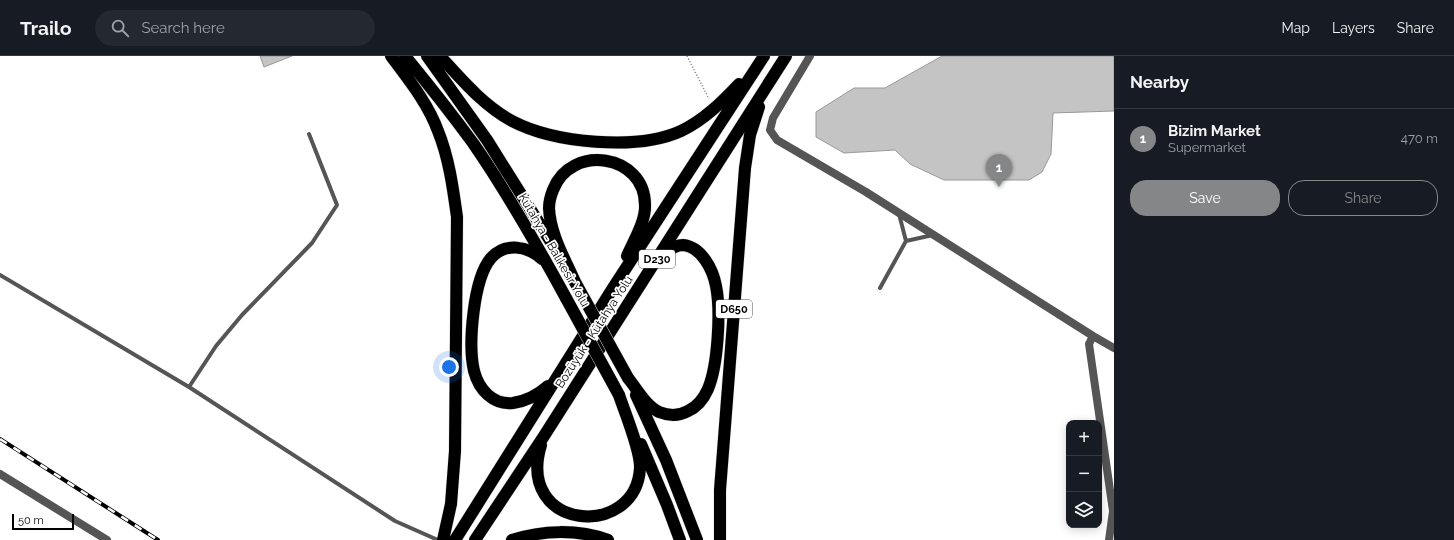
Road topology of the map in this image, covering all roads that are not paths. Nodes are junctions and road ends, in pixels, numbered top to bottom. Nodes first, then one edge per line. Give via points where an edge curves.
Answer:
1 (391, 56) edge
2 (405, 56) edge
3 (427, 56) edge
4 (440, 56) edge
5 (786, 56) edge
6 (810, 56) edge
7 (761, 60) edge
8 (769, 82) junction
9 (309, 134) dead end
10 (899, 212) junction
11 (935, 234) junction
12 (906, 241) junction
13 (659, 256) junction
14 (546, 263) junction
15 (0, 275) edge
16 (575, 282) junction
17 (613, 288) junction
18 (880, 288) dead end
19 (1093, 336) junction
20 (1114, 348) edge
21 (556, 378) junction
22 (628, 378) junction
23 (189, 387) junction
24 (619, 395) junction
25 (544, 436) junction
26 (0, 474) edge
27 (107, 540) edge
28 (438, 540) edge
29 (443, 540) edge
30 (455, 540) edge
31 (475, 540) edge
32 (512, 540) edge
33 (608, 540) edge
34 (680, 540) edge
35 (697, 540) edge
36 (720, 540) edge
37 (1109, 540) edge

1 - 29 highway via 427,107 438,130 453,186 457,217 455,451 451,504
2 - 14 highway, Kütahya - Balıkesir Yolu / D230 via 473,144
3 - 16 highway, Kütahya - Balıkesir Yolu via 487,140
4 - 7 highway, D230 via 471,89 512,121 539,132 566,137 631,143 657,139 681,131 702,119
5 - 8 highway, Bozüyük - Kütahya Yolu / D230
6 - 10 street via 773,118 770,130 777,140
7 - 17 highway, Bozüyük - Kütahya Yolu / D230
8 - 13 highway, Bozüyük - Kütahya Yolu / D230
8 - 36 highway, D650 via 756,113 745,168 721,482
9 - 23 lane via 337,205 312,243 242,315 216,346
10 - 11 street
10 - 12 lane
11 - 12 lane
11 - 19 street
12 - 18 lane
13 - 22 highway via 671,248 683,245 692,248 703,257 711,271 718,303 713,373 702,399 693,409 682,414 669,415 658,411 647,402
13 - 25 highway, Bozüyük - Kütahya Yolu / D230
14 - 21 highway via 536,254 517,247 498,251 490,258 478,284 472,350 474,371 482,389 493,400 506,403 521,402 542,392
14 - 24 highway, Kütahya - Balıkesir Yolu / D230, bridge
15 - 23 lane
16 - 17 highway via 559,248 553,227 549,206 551,195 556,183 566,171 578,163 610,161 624,167 635,176 643,191 646,205 644,216
16 - 22 highway, Kütahya - Balıkesir Yolu, bridge
17 - 21 highway, Bozüyük - Kütahya Yolu / D230
19 - 20 street
19 - 37 street via 1089,344 1112,511
21 - 30 highway, Bozüyük - Kütahya Yolu
22 - 35 highway, Kütahya - Balıkesir Yolu via 666,460
23 - 28 lane via 395,522
24 - 25 highway, D230 via 640,467 634,491 616,510 589,518 562,512 552,504 543,493 537,470
24 - 34 highway, Kütahya - Balıkesir Yolu
25 - 31 highway, Bozüyük - Kütahya Yolu
26 - 27 street
32 - 33 highway via 551,532 585,534

